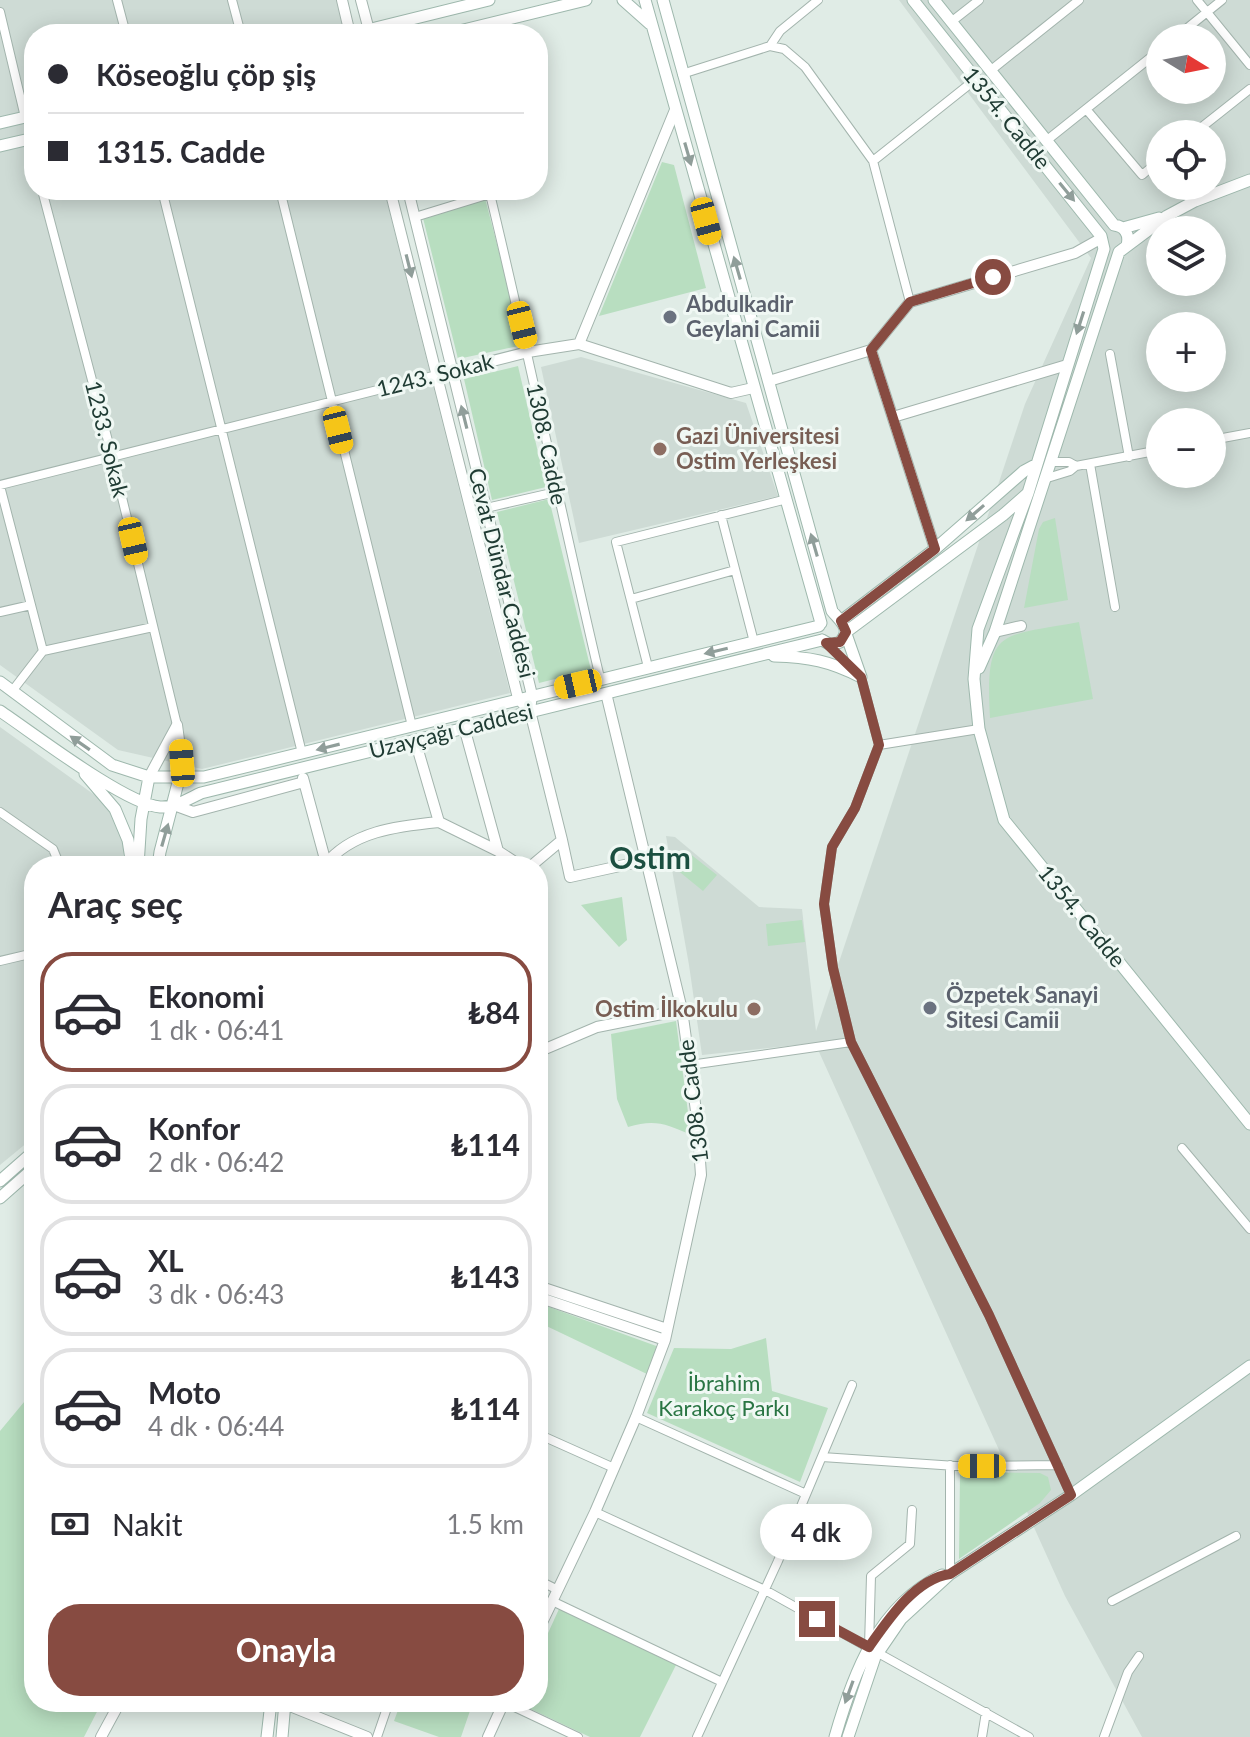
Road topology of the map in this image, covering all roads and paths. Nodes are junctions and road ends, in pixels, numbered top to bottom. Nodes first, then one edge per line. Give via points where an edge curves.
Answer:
1 (117, 0) edge
2 (232, 0) edge
3 (342, 0) edge
4 (361, 0) edge
5 (489, 0) edge
6 (586, 0) edge
7 (623, 0) edge
8 (645, 0) edge
9 (663, 0) edge
10 (818, 0) edge
11 (913, 0) edge
12 (934, 0) edge
13 (979, 0) edge
14 (1079, 0) edge
15 (1197, 0) edge
16 (1222, 0) edge
17 (0, 12) edge
18 (1207, 12) junction
19 (951, 22) junction
20 (123, 24) edge
21 (238, 24) edge
22 (348, 24) edge
23 (367, 24) edge
24 (399, 24) edge
25 (488, 24) edge
26 (1192, 24) edge
27 (651, 25) junction
28 (770, 46) junction
29 (1146, 61) edge
30 (1250, 65) edge
31 (990, 71) junction
32 (682, 74) junction
33 (666, 79) junction
34 (976, 79) junction
35 (1250, 89) edge
36 (24, 95) edge
37 (1086, 109) junction
38 (675, 110) junction
39 (24, 117) edge
40 (1211, 120) edge
41 (0, 123) edge
42 (24, 140) edge
43 (1046, 141) junction
44 (0, 146) edge
45 (873, 161) junction
46 (1146, 172) edge
47 (1250, 180) edge
48 (45, 200) edge
49 (165, 200) edge
50 (282, 200) edge
51 (393, 200) edge
52 (411, 200) edge
53 (470, 200) edge
54 (491, 200) edge
55 (1167, 216) edge
56 (415, 217) junction
57 (1146, 221) edge
58 (1118, 227) junction
59 (1146, 231) edge
60 (1102, 243) junction
61 (1123, 248) junction
62 (910, 302) junction
63 (579, 344) junction
64 (871, 350) junction
65 (528, 352) junction
66 (1110, 354) dead end
67 (1067, 365) junction
68 (452, 371) junction
69 (437, 375) junction
70 (769, 381) junction
71 (753, 388) junction
72 (330, 400) junction
73 (893, 417) junction
74 (222, 428) junction
75 (1250, 433) edge
76 (1226, 437) edge
77 (1146, 453) edge
78 (112, 456) junction
79 (1129, 457) junction
80 (1050, 462) junction
81 (1036, 464) junction
82 (1090, 464) junction
83 (1076, 466) junction
84 (1044, 479) junction
85 (0, 486) edge
86 (556, 492) junction
87 (1028, 493) junction
88 (787, 499) junction
89 (486, 508) junction
90 (721, 515) junction
91 (988, 526) junction
92 (1010, 538) junction
93 (935, 549) junction
94 (735, 570) junction
95 (631, 599) junction
96 (31, 605) junction
97 (1115, 607) dead end
98 (0, 612) edge
99 (983, 612) junction
100 (1000, 616) junction
101 (820, 625) junction
102 (153, 627) junction
103 (843, 627) junction
104 (978, 629) junction
105 (995, 632) junction
106 (754, 642) junction
107 (824, 642) junction
108 (43, 651) junction
109 (760, 655) junction
110 (648, 667) junction
111 (861, 677) junction
112 (600, 678) junction
113 (974, 679) junction
114 (0, 682) edge
115 (13, 690) junction
116 (606, 693) junction
117 (532, 695) junction
118 (518, 698) junction
119 (0, 711) edge
120 (530, 711) junction
121 (177, 725) junction
122 (412, 726) junction
123 (464, 727) junction
124 (979, 729) junction
125 (415, 740) junction
126 (879, 745) junction
127 (302, 753) junction
128 (74, 761) junction
129 (300, 769) junction
130 (149, 777) junction
131 (179, 779) junction
132 (304, 782) junction
133 (143, 801) junction
134 (174, 805) junction
135 (0, 812) edge
136 (439, 822) junction
137 (562, 840) junction
138 (498, 851) junction
139 (56, 856) edge
140 (130, 856) edge
141 (139, 856) edge
142 (159, 856) edge
143 (319, 856) edge
144 (333, 856) edge
145 (506, 856) edge
146 (543, 856) edge
147 (647, 860) junction
148 (24, 955) edge
149 (0, 961) edge
150 (682, 1010) junction
151 (851, 1042) junction
152 (548, 1048) edge
153 (690, 1065) junction
154 (1250, 1124) edge
155 (1182, 1148) dead end
156 (24, 1160) edge
157 (24, 1177) edge
158 (0, 1181) edge
159 (0, 1198) edge
160 (1250, 1229) edge
161 (548, 1290) edge
162 (548, 1300) edge
163 (666, 1334) junction
164 (1250, 1366) edge
165 (852, 1385) dead end
166 (636, 1417) junction
167 (548, 1438) edge
168 (822, 1457) junction
169 (950, 1465) junction
170 (1058, 1465) junction
171 (614, 1468) junction
172 (806, 1494) junction
173 (1071, 1495) junction
174 (912, 1510) dead end
175 (595, 1512) junction
176 (1236, 1536) dead end
177 (950, 1574) junction
178 (548, 1585) edge
179 (558, 1590) junction
180 (765, 1590) junction
181 (552, 1601) junction
182 (1112, 1601) dead end
183 (548, 1610) edge
184 (873, 1650) junction
185 (1139, 1656) dead end
186 (722, 1682) junction
187 (115, 1712) edge
188 (270, 1712) edge
189 (284, 1712) edge
190 (307, 1712) edge
191 (386, 1712) edge
192 (499, 1712) edge
193 (525, 1712) edge
194 (986, 1712) junction
195 (101, 1737) edge
196 (267, 1737) edge
197 (282, 1737) edge
198 (367, 1737) edge
199 (377, 1737) edge
200 (488, 1737) edge
201 (578, 1737) edge
202 (697, 1737) edge
203 (835, 1737) edge
204 (848, 1737) edge
205 (982, 1737) edge
206 (1029, 1737) edge
207 (1104, 1737) edge

1 - 20 street
2 - 21 street
3 - 22 street
4 - 23 street
5 - 24 main road
6 - 25 main road
7 - 27 main road
8 - 27 main road
9 - 32 main road
10 - 28 street
11 - 34 main road, 1354. Cadde
12 - 19 main road, 1354. Cadde
13 - 19 street
14 - 31 street
15 - 18 street
16 - 18 street
17 - 36 street
18 - 26 street
18 - 30 street
19 - 31 main road, 1354. Cadde
27 - 33 main road
28 - 32 street
28 - 45 street via 784,49 805,67
29 - 37 street
31 - 43 main road, 1354. Cadde
32 - 33 main road
70 -> 32 main road
33 - 38 main road
34 - 45 street
34 -> 60 main road, 1354. Cadde
35 - 40 street
37 - 43 street
37 - 46 street via 1142,175
38 - 63 street
38 -> 71 main road
39 - 41 main road
42 - 44 main road
43 - 58 main road, 1354. Cadde
45 - 62 street
47 - 55 main road
48 - 78 street, 1233. Sokak
49 - 74 street
50 - 72 street
51 -> 69 street, Cevat Dündar Caddesi
52 - 56 street, Cevat Dündar Caddesi
53 - 56 street, 1308. Cadde
54 - 65 street, 1308. Cadde
56 - 68 street, Cevat Dündar Caddesi
57 - 58 main road
58 - 60 main road via 1104,230
58 - 61 main road, 1354. Cadde via 1127,234
59 - 61 main road
60 - 61 main road
60 - 62 street
60 -> 67 main road, 1354. Cadde
61 - 80 main road, 1354. Cadde
62 - 64 street
63 - 65 street, 1243. Sokak
63 - 71 street via 731,393
64 - 70 street
64 - 73 street
65 - 68 street, 1243. Sokak
65 - 86 street, 1308. Cadde
66 - 79 street
67 - 73 street
67 - 81 main road, 1354. Cadde
68 - 69 street, 1243. Sokak
89 -> 68 street, Cevat Dündar Caddesi
69 - 72 street, 1243. Sokak
69 - 118 street, Cevat Dündar Caddesi
70 - 71 main road
103 -> 70 main road via 832,611
71 - 88 main road
72 - 74 street, 1243. Sokak
72 - 122 street
73 - 93 street
74 - 78 street, 1243. Sokak
74 - 127 street
75 - 76 street
77 - 79 street
78 - 85 street, 1243. Sokak
78 - 102 street, 1233. Sokak
79 - 82 street
80 - 81 main road
80 - 83 street
80 - 84 main road, 1354. Cadde
81 - 87 main road, 1354. Cadde
81 -> 93 main road
82 - 83 street
82 - 97 street
83 - 84 street
84 - 87 main road
84 - 100 main road, 1354. Cadde
85 - 96 street
86 - 89 street
86 - 112 street, 1308. Cadde
87 - 91 main road
87 - 92 main road, 1354. Cadde
88 - 90 street
88 - 101 main road
89 - 117 street, Cevat Dündar Caddesi
90 - 94 street
90 - 95 street via 616,542
91 - 92 main road via 999,527
91 - 103 main road
92 - 99 main road, 1354. Cadde
93 - 103 main road
94 - 95 street
94 - 106 street
95 - 110 street
96 - 98 street
96 - 108 street
99 - 100 main road
99 - 104 main road, 1354. Cadde
100 - 105 main road, 1354. Cadde
100 - 105 street via 1021,626
101 - 103 main road, Uzayçağı Caddesi via 831,617
101 - 106 main road, Uzayçağı Caddesi
101 - 107 main road
102 - 108 street
102 - 121 street, 1233. Sokak
103 - 107 main road, Uzayçağı Caddesi via 840,642
103 - 111 main road
104 - 105 main road
104 - 113 main road, 1354. Cadde
105 - 113 main road, 1354. Cadde
106 -> 110 main road, Uzayçağı Caddesi
107 - 109 main road, Uzayçağı Caddesi
107 - 111 main road
108 - 115 street
109 - 111 main road via 821,660
109 - 116 main road, Uzayçağı Caddesi
110 - 112 main road, Uzayçağı Caddesi
111 - 126 street
112 - 117 main road, Uzayçağı Caddesi
113 - 124 main road, 1354. Cadde
114 - 115 main road
130 -> 115 main road via 112,765
116 - 120 main road, Uzayçağı Caddesi
116 - 147 street, 1308. Cadde
117 - 118 main road, Uzayçağı Caddesi
117 - 120 street, Cevat Dündar Caddesi
118 - 120 street, Cevat Dündar Caddesi
118 - 122 main road, Uzayçağı Caddesi
119 - 128 main road
120 - 123 main road, Uzayçağı Caddesi
120 - 137 street
121 - 130 street
121 - 131 street
122 -> 127 main road, Uzayçağı Caddesi
123 - 125 main road, Uzayçağı Caddesi
123 - 138 street
124 - 126 street
124 - 154 main road, 1354. Cadde via 1004,820
125 - 129 main road, Uzayçağı Caddesi
125 - 136 street
126 - 151 street via 855,808 832,847 824,904
127 - 131 main road, Uzayçağı Caddesi
128 - 133 main road
128 - 140 main road via 115,809
129 - 132 street
129 - 134 main road, Uzayçağı Caddesi via 201,793
130 - 131 main road, Uzayçağı Caddesi
130 - 133 main road
131 - 134 main road
132 - 134 street via 193,812
132 - 143 street
133 - 134 main road via 156,807
133 - 141 main road
142 -> 134 main road
135 - 139 street
136 - 138 street
136 - 144 street via 390,827
137 - 146 street
137 - 147 street via 570,877
138 - 145 street
147 - 150 street, 1308. Cadde
148 - 149 street
150 - 152 street via 597,1027
150 - 153 street, 1308. Cadde
151 - 153 street
151 - 170 street
153 - 163 street, 1308. Cadde via 701,1175
155 - 160 street
156 - 158 main road
157 - 159 main road
161 - 163 street
162 - 163 street
163 - 166 street, 1308. Cadde
164 - 173 main road
165 - 168 street
166 - 171 street, 1308. Cadde
166 - 172 street
167 - 171 street
168 - 169 street
168 - 172 street
169 - 170 street
169 - 177 street
170 - 173 street
171 - 175 street, 1308. Cadde
172 - 180 street
173 - 177 main road
174 - 184 street via 910,1544 871,1576
175 - 179 street, 1308. Cadde
175 - 180 street
176 - 182 street
177 - 184 main road via 939,1576 895,1611
178 - 179 street
179 - 181 street, 1308. Cadde
180 - 184 street
180 - 186 street
181 - 183 street, 1308. Cadde
181 - 186 street
184 - 194 street
184 -> 203 main road via 846,1698
184 - 204 main road
185 - 207 street
186 - 202 street
187 - 195 street
188 - 196 main road
189 - 197 main road
190 - 198 street
191 - 199 street
192 - 200 street
193 - 201 street
194 - 205 street
194 - 206 street

